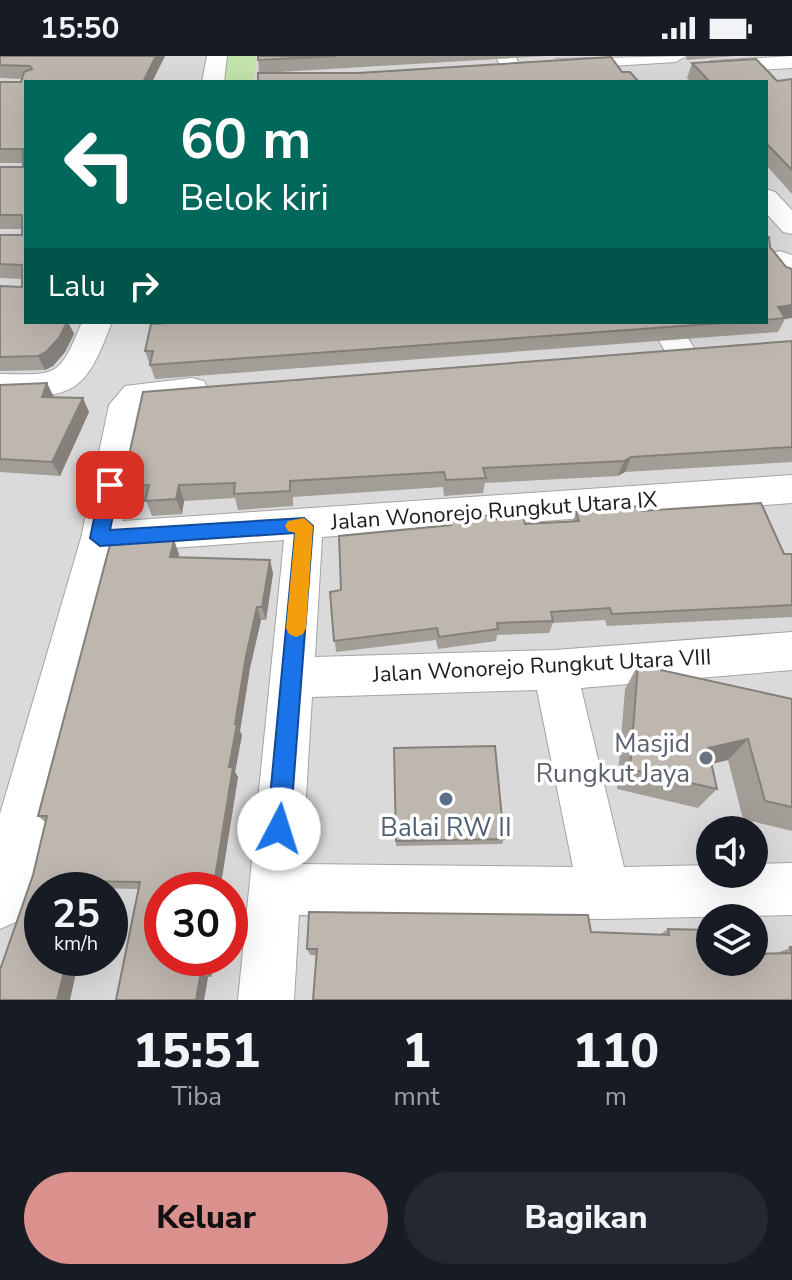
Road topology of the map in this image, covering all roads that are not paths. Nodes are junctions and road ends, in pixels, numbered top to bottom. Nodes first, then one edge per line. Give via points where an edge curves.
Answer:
1 (217, 56) edge
2 (676, 56) edge
3 (792, 62) edge
4 (640, 67) edge
5 (518, 72) edge
6 (213, 80) edge
7 (768, 199) edge
8 (792, 226) edge
9 (96, 324) edge
10 (664, 324) edge
11 (679, 351) edge
12 (0, 385) edge
13 (221, 387) edge
14 (787, 499) edge
15 (304, 526) junction
16 (100, 538) junction
17 (792, 651) edge
18 (555, 670) junction
19 (292, 678) junction
20 (273, 889) junction
21 (792, 889) edge
22 (604, 893) junction
23 (0, 903) edge
24 (266, 1000) edge

1 - 6 street
2 - 4 street
3 - 4 street
4 - 5 street
7 - 8 street
9 - 12 street via 78,371 64,382
10 - 11 street
13 - 16 street via 137,394 126,405
14 - 15 street, Jalan Wonorejo Rungkut Utara IX
15 - 16 street, Jalan Wonorejo Rungkut Utara IX
15 - 19 street
16 - 23 street
17 - 18 street, Jalan Wonorejo Rungkut Utara VIII
18 - 19 street, Jalan Wonorejo Rungkut Utara VIII
18 - 22 street
19 - 20 street
20 - 22 street
20 - 24 street
21 - 22 street

